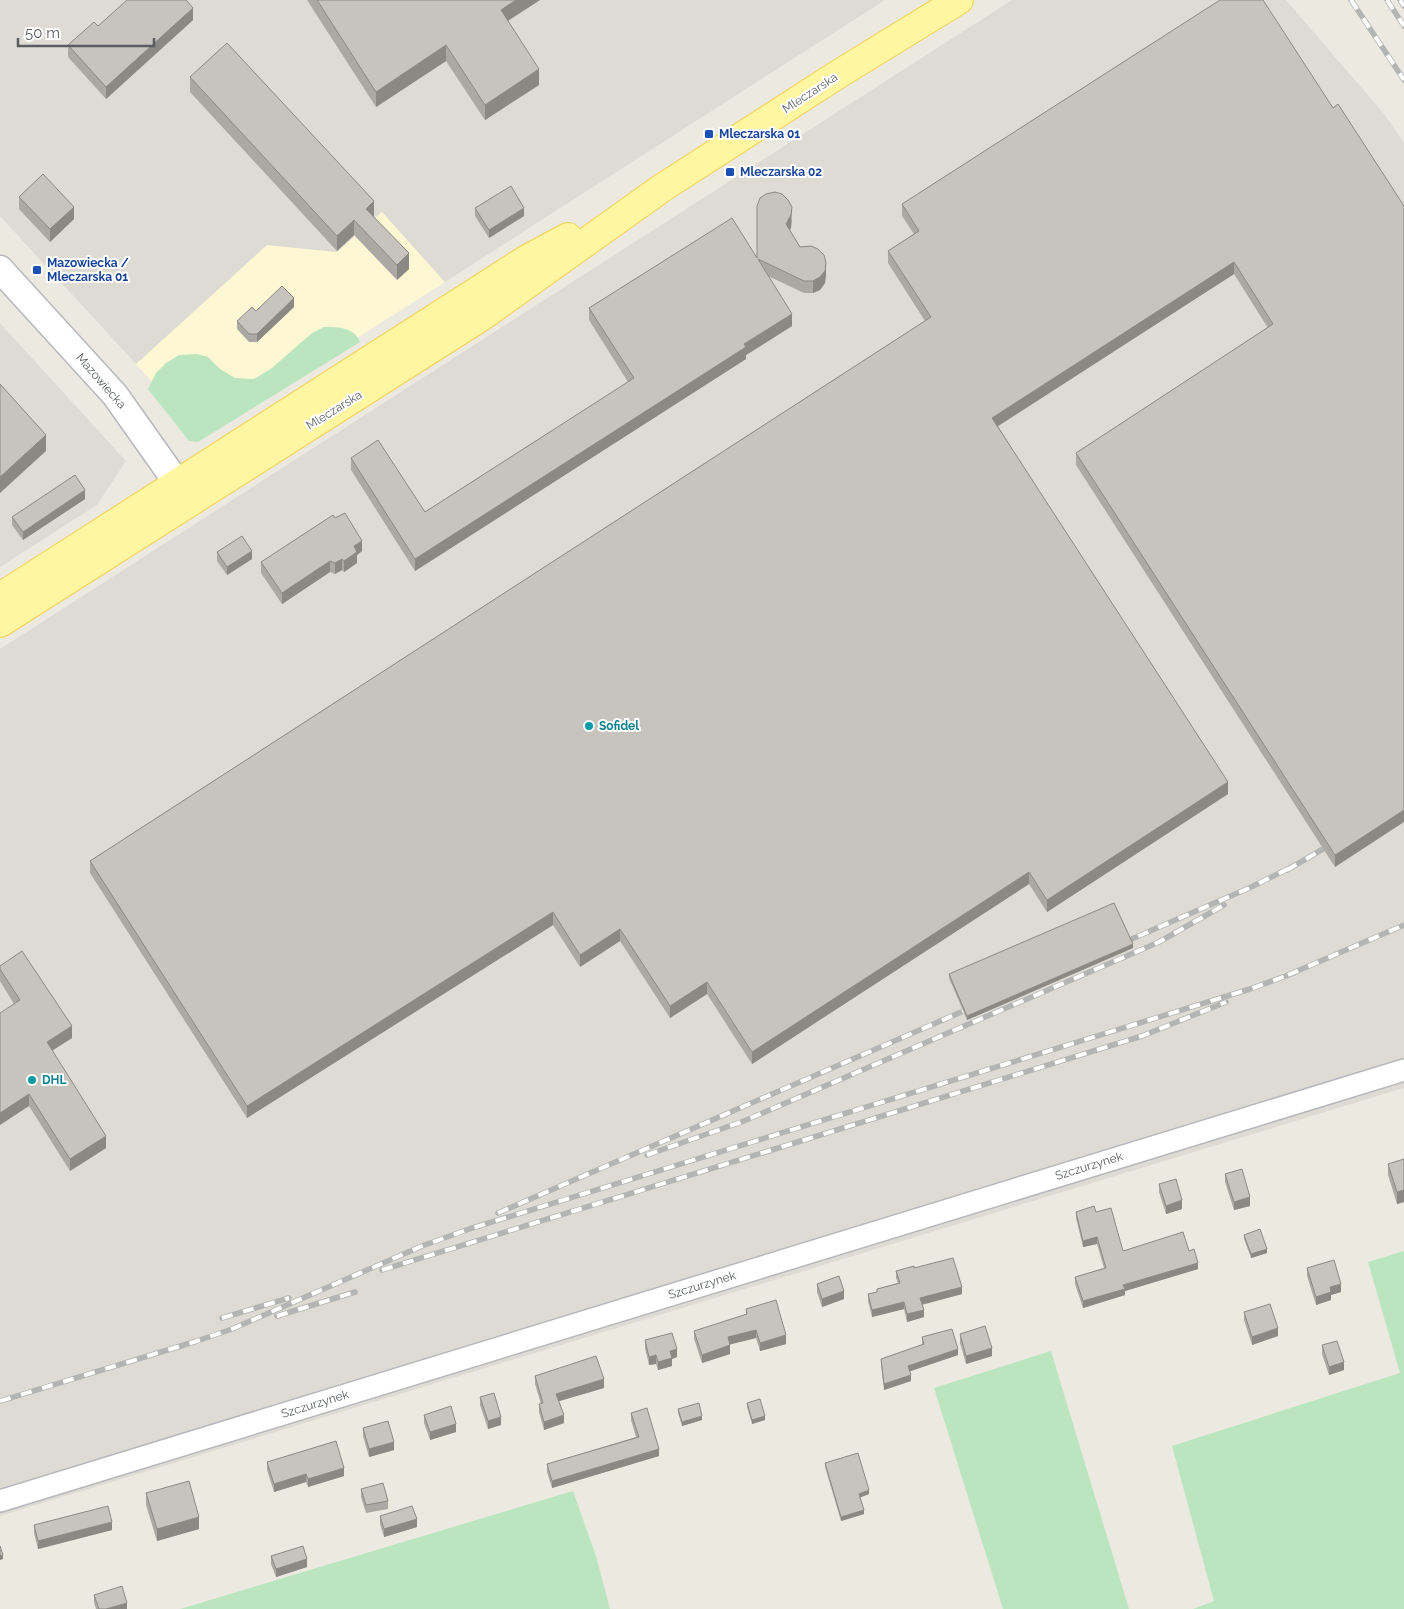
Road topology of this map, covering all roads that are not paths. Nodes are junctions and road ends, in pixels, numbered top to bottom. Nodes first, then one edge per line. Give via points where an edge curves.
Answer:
1 (959, 0) edge
2 (0, 269) edge
3 (184, 492) junction
4 (0, 597) edge
5 (0, 623) edge
6 (1404, 1070) edge
7 (0, 1501) edge

1 - 3 main road, Mleczarska via 662,188 481,317
2 - 3 street, Mazowiecka via 115,395
3 - 4 main road, Mleczarska
3 - 5 main road, Mleczarska
6 - 7 street, Szczurzynek

